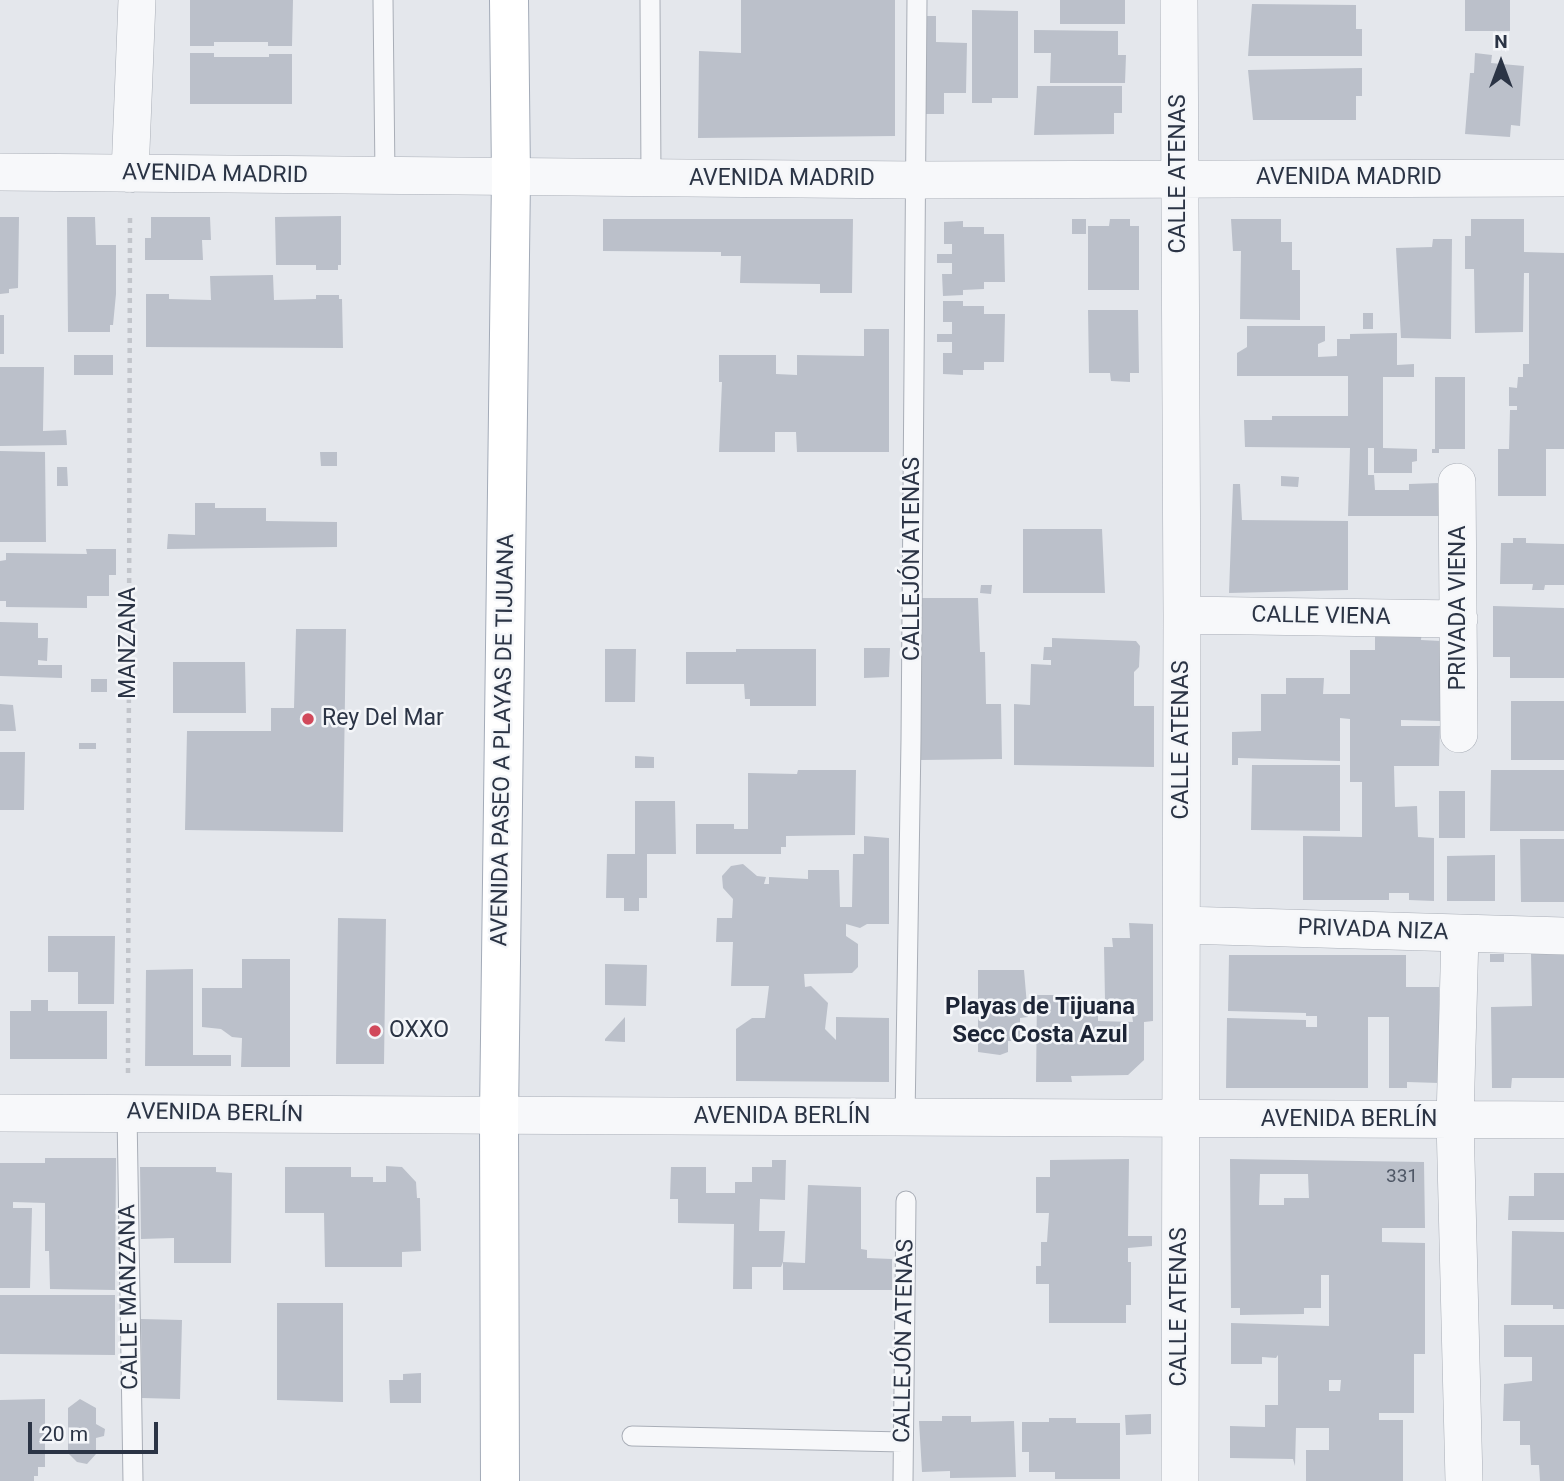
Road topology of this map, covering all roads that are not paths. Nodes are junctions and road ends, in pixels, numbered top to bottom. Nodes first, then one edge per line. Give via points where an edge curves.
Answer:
1 (137, 0) edge
2 (383, 0) edge
3 (509, 0) edge
4 (650, 0) edge
5 (917, 0) edge
6 (1179, 0) edge
7 (0, 172) edge
8 (130, 174) junction
9 (385, 176) junction
10 (511, 177) junction
11 (651, 178) junction
12 (1179, 178) junction
13 (1564, 178) edge
14 (916, 180) junction
15 (1457, 482) dead end
16 (1182, 615) junction
17 (1459, 619) junction
18 (1459, 734) dead end
19 (1182, 925) junction
20 (1460, 934) junction
21 (1564, 936) edge
22 (0, 1113) edge
23 (127, 1113) junction
24 (499, 1116) junction
25 (905, 1118) junction
26 (1180, 1119) junction
27 (1455, 1120) junction
28 (1564, 1120) edge
29 (906, 1201) dead end
30 (632, 1436) dead end
31 (903, 1442) junction
32 (133, 1481) edge
33 (500, 1481) edge
34 (903, 1481) edge
35 (1180, 1481) edge
36 (1464, 1481) edge

1 - 8 street
2 - 9 lane
3 - 10 main road, AVENIDA PASEO A PLAYAS DE TIJUANA
4 - 11 lane
5 - 14 lane, CALLEJÓN ATENAS
6 - 12 street, CALLE ATENAS
7 - 8 street, AVENIDA MADRID
8 - 9 street, AVENIDA MADRID
9 - 10 street, AVENIDA MADRID
10 - 11 street, AVENIDA MADRID
10 - 24 main road, AVENIDA PASEO A PLAYAS DE TIJUANA
11 - 14 street, AVENIDA MADRID
12 - 13 street, AVENIDA MADRID
12 - 14 street, AVENIDA MADRID
12 - 16 street, CALLE ATENAS
14 - 25 lane, CALLEJÓN ATENAS
15 - 17 street, PRIVADA VIENA
16 - 17 street, CALLE VIENA
16 - 19 street, CALLE ATENAS
17 - 18 street, PRIVADA VIENA
19 - 20 street, PRIVADA NIZA
19 - 26 street, CALLE ATENAS
20 - 21 street, PRIVADA NIZA
20 - 27 street
22 - 23 street, AVENIDA BERLÍN
23 - 24 street, AVENIDA BERLÍN
23 - 32 lane, CALLE MANZANA
24 - 25 street, AVENIDA BERLÍN
24 - 33 main road, AVENIDA PASEO A PLAYAS DE TIJUANA
25 - 26 street, AVENIDA BERLÍN
26 - 27 street, AVENIDA BERLÍN
26 - 35 street, CALLE ATENAS
27 - 28 street, AVENIDA BERLÍN
27 - 36 street
29 - 31 lane, CALLEJÓN ATENAS
30 - 31 lane
31 - 34 lane, CALLEJÓN ATENAS

